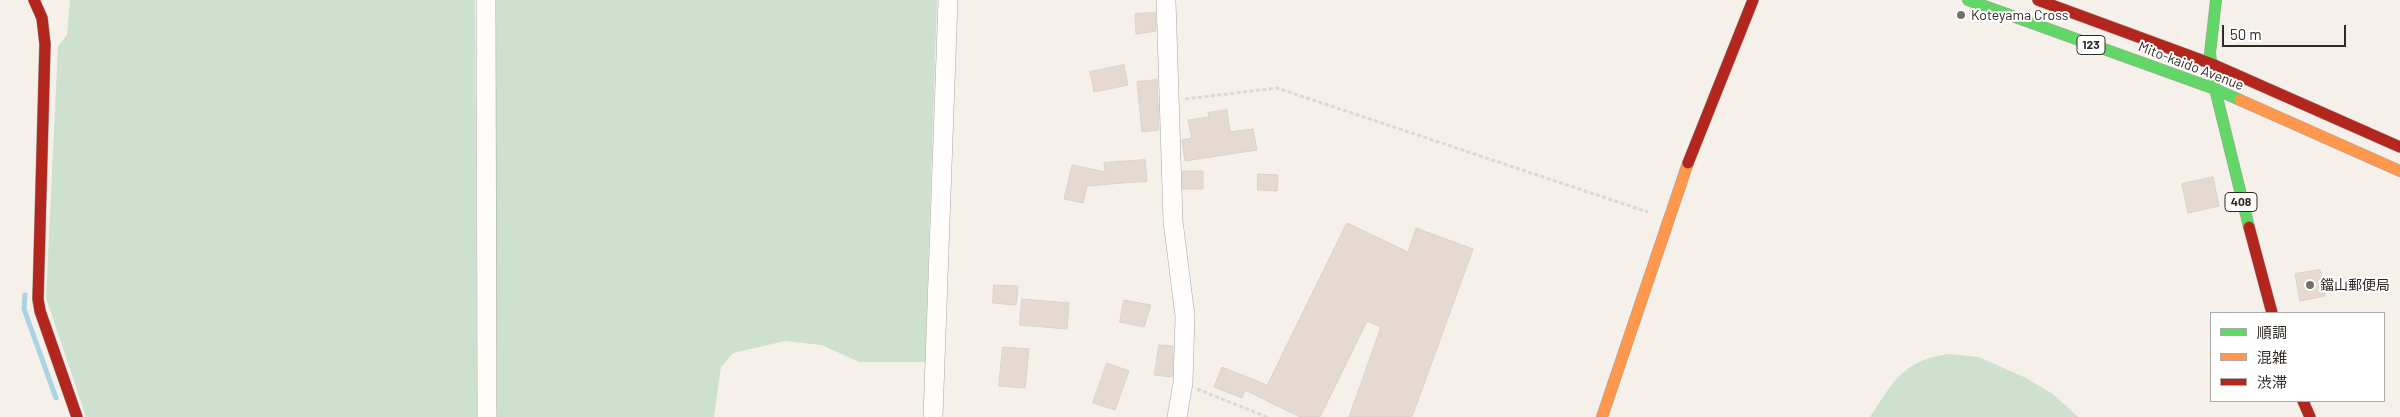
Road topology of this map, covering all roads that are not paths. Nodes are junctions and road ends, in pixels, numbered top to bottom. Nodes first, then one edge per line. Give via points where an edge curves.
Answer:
1 (34, 0) edge
2 (486, 0) edge
3 (948, 0) edge
4 (1166, 0) edge
5 (1753, 0) edge
6 (1968, 0) edge
7 (2038, 0) edge
8 (2216, 0) edge
9 (2212, 64) junction
10 (2215, 89) junction
11 (2400, 147) edge
12 (2400, 171) edge
13 (2272, 312) edge
14 (2303, 402) edge
15 (77, 417) edge
16 (487, 417) edge
17 (933, 417) edge
18 (1177, 417) edge
19 (1602, 417) edge
20 (2310, 417) edge

1 - 15 main road via 44,27 45,51 38,299
2 - 16 street
3 - 17 street
4 - 18 street via 1173,221 1184,316 1183,383
5 - 19 main road via 1669,220
6 - 10 main road, Mito-kaido Avenue / 123
7 - 9 main road, Mito-kaido Avenue / 123
8 - 9 main road, 408 via 2211,33
9 - 10 main road, 408
9 - 11 main road, Mito-kaido Avenue / 123
10 - 12 main road, Mito-kaido Avenue / 123
10 - 13 main road, 408 via 2238,190
14 - 20 main road

